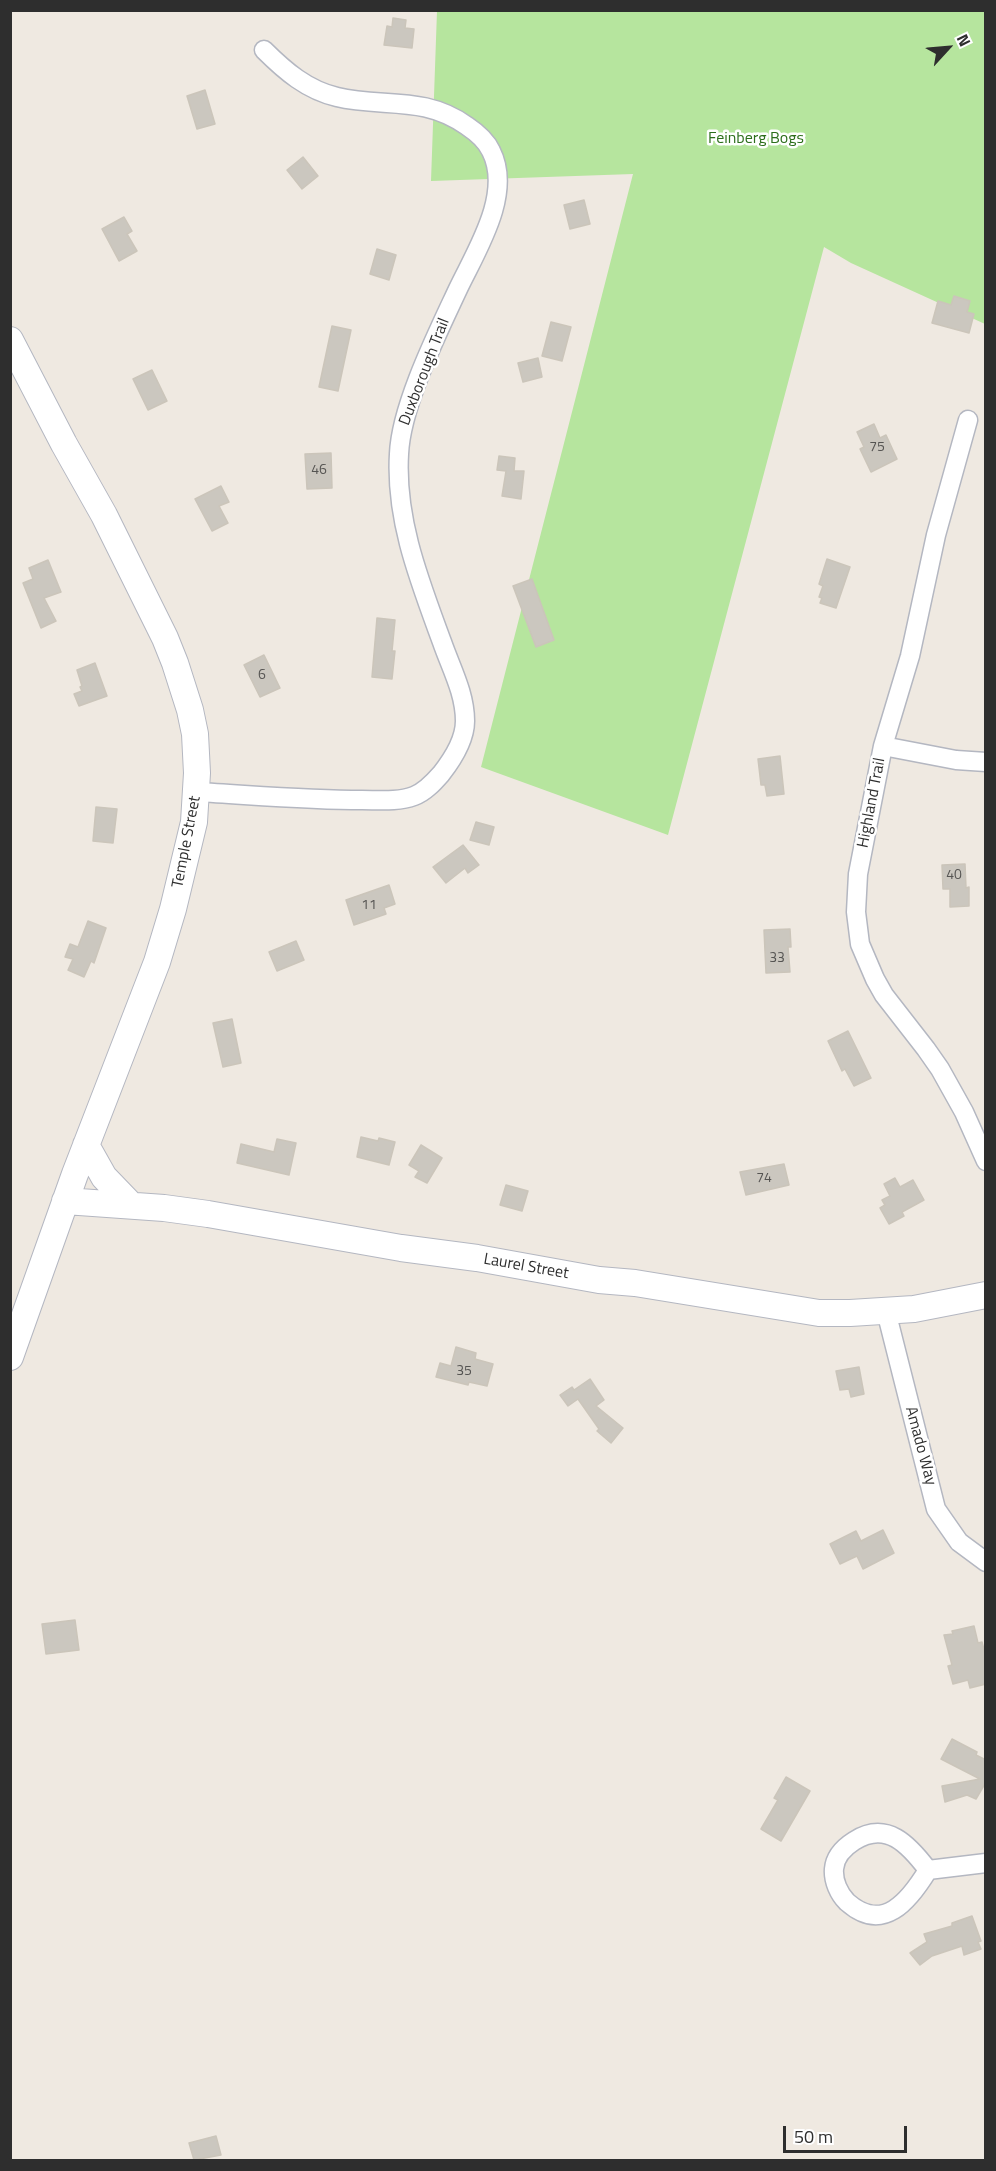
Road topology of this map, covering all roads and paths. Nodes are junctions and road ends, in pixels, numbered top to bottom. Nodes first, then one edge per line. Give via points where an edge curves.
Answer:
1 (264, 50) dead end
2 (10, 340) edge
3 (968, 420) dead end
4 (883, 746) junction
5 (986, 762) edge
6 (197, 792) junction
7 (86, 1145) junction
8 (986, 1161) edge
9 (65, 1201) junction
10 (131, 1205) junction
11 (986, 1295) edge
12 (886, 1311) junction
13 (10, 1357) edge
14 (986, 1562) edge
15 (986, 1863) edge
16 (928, 1870) junction

1 - 6 street, Duxborough Trail via 291,76 328,94 420,106 456,118 483,138 492,152 496,168 495,202 487,232 428,358 404,422 399,453 405,528 424,594 463,699 465,723 451,760 429,786 401,799 341,800
2 - 6 main road, Temple Street via 104,515 172,654 195,734
3 - 4 street, Highland Trail via 936,535 910,656
4 - 5 street
4 - 8 street, Highland Trail via 858,874 856,912 860,944 884,995 926,1048 952,1091
6 - 7 main road, Temple Street via 187,852 157,962
7 - 9 main road, Temple Street
7 - 10 main road via 104,1177
9 - 10 main road, Laurel Street
9 - 13 main road, Temple Street
10 - 12 main road, Laurel Street via 208,1214 791,1310
11 - 12 main road, Laurel Street
12 - 14 street, Amado Way via 936,1509 959,1542
15 - 16 street
16 - 16 street via 911,1848 890,1834 865,1834 841,1848 834,1870 839,1894 860,1913 882,1915 903,1904

